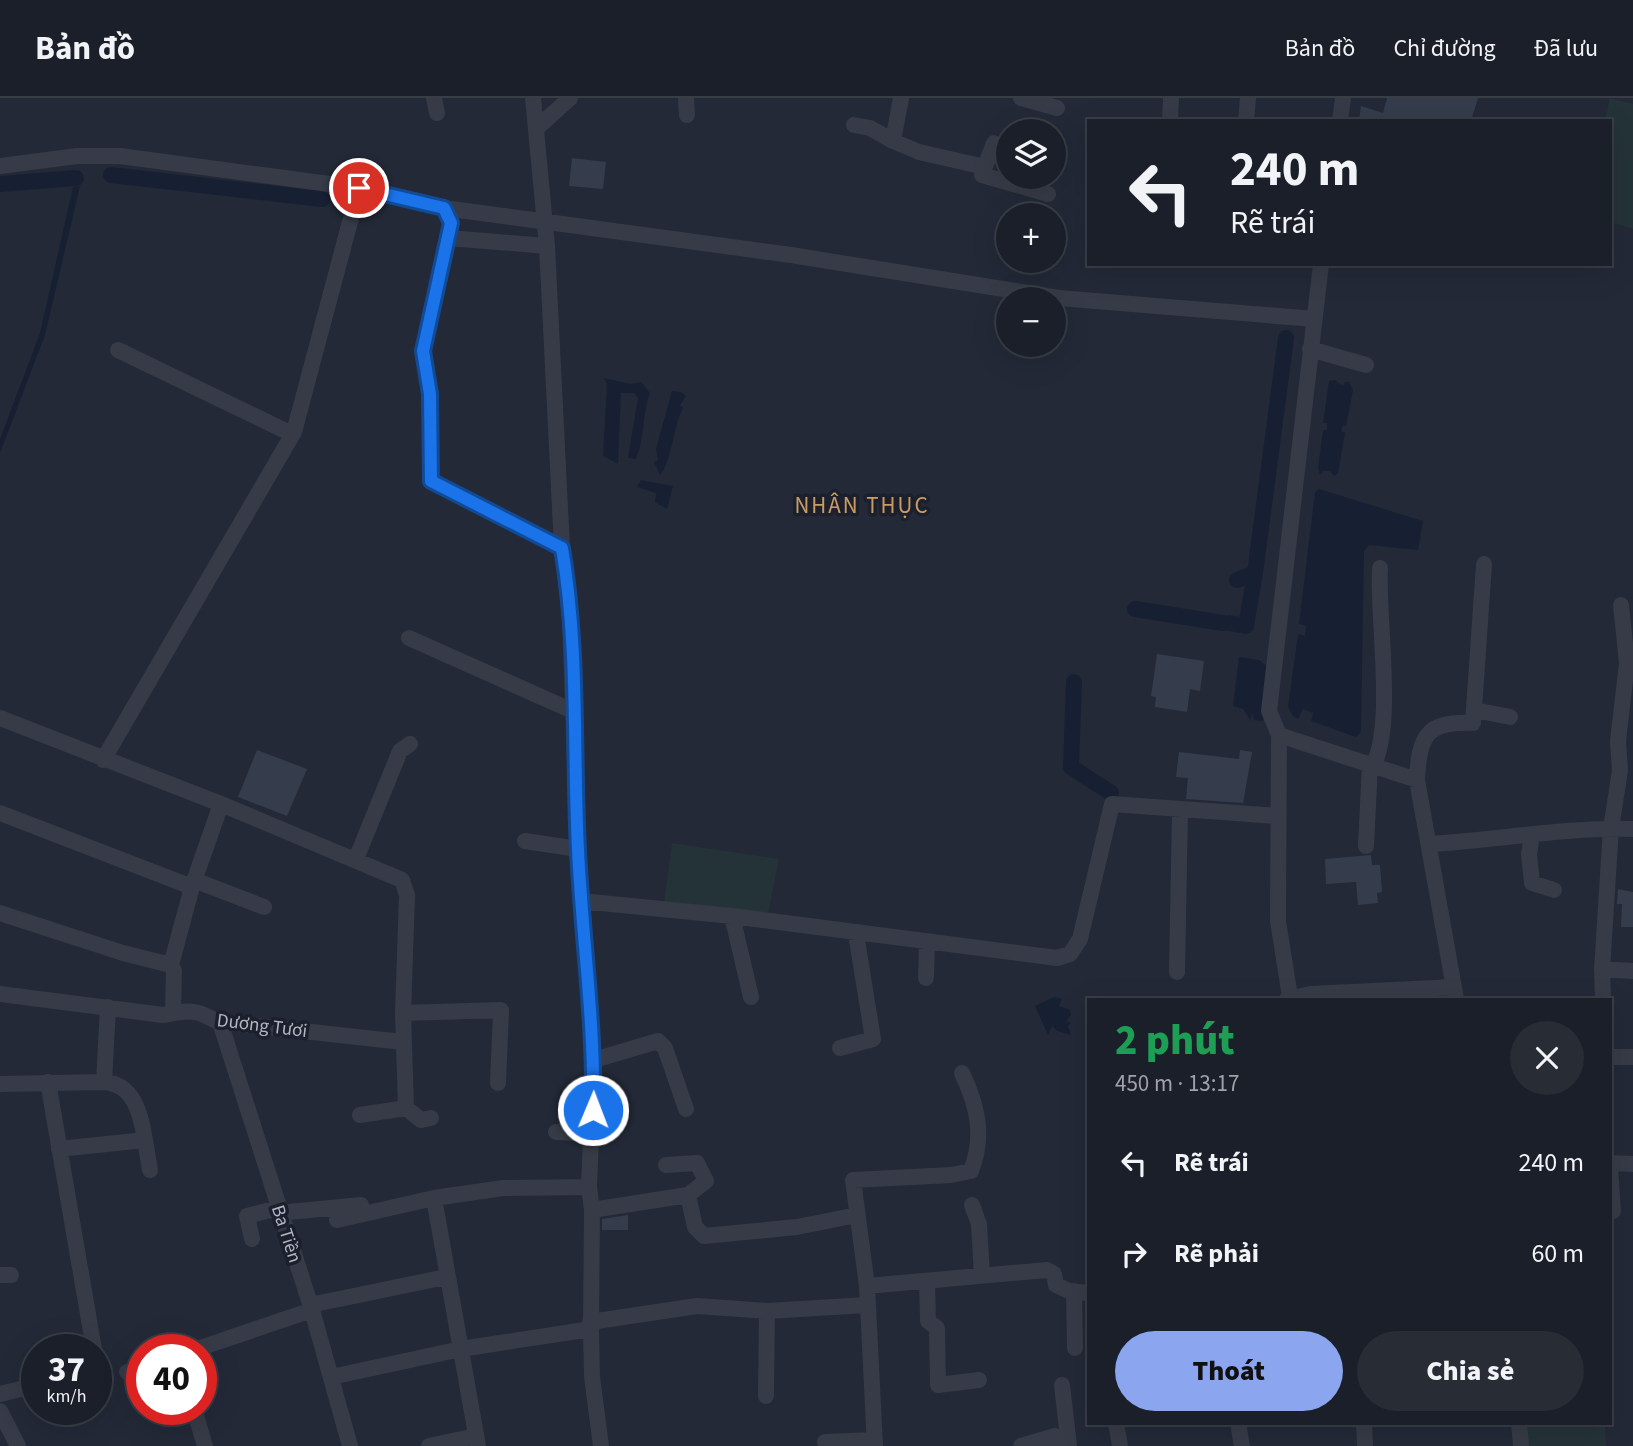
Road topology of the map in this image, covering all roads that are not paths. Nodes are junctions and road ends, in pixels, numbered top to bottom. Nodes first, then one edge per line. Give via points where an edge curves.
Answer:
1 (534, 98) edge
2 (570, 98) edge
3 (686, 98) edge
4 (901, 98) edge
5 (1021, 98) edge
6 (1171, 98) edge
7 (1343, 98) edge
8 (1244, 99) edge
9 (1056, 108) dead end
10 (687, 115) dead end
11 (1170, 119) edge
12 (1246, 119) edge
13 (1340, 119) edge
14 (854, 125) dead end
15 (538, 127) junction
16 (894, 141) junction
17 (994, 143) dead end
18 (0, 166) edge
19 (985, 167) junction
20 (359, 188) junction
21 (1048, 194) dead end
22 (444, 208) junction
23 (544, 222) junction
24 (449, 239) junction
25 (547, 246) junction
26 (1321, 266) edge
27 (1314, 319) junction
28 (1310, 349) junction
29 (118, 350) dead end
30 (1366, 365) dead end
31 (292, 435) junction
32 (562, 548) junction
33 (1484, 564) dead end
34 (1380, 568) dead end
35 (1621, 606) dead end
36 (409, 638) dead end
37 (1475, 710) junction
38 (575, 712) junction
39 (1510, 717) dead end
40 (0, 718) edge
41 (1279, 734) junction
42 (410, 744) dead end
43 (103, 760) junction
44 (1372, 765) junction
45 (1626, 772) edge
46 (1417, 780) junction
47 (221, 804) junction
48 (1180, 810) junction
49 (0, 813) edge
50 (1277, 816) junction
51 (1611, 828) junction
52 (1633, 828) edge
53 (1532, 835) junction
54 (525, 841) dead end
55 (1430, 844) junction
56 (1366, 846) dead end
57 (578, 849) junction
58 (356, 859) junction
59 (193, 884) junction
60 (1554, 890) dead end
61 (581, 901) junction
62 (264, 907) dead end
63 (0, 913) edge
64 (732, 916) junction
65 (856, 934) junction
66 (927, 942) junction
67 (171, 965) junction
68 (1602, 969) junction
69 (1633, 971) edge
70 (1177, 972) dead end
71 (926, 978) dead end
72 (1455, 993) edge
73 (0, 994) edge
74 (1376, 995) edge
75 (1312, 996) edge
76 (751, 997) dead end
77 (1288, 998) edge
78 (1603, 998) edge
79 (108, 1007) junction
80 (173, 1011) junction
81 (403, 1013) junction
82 (220, 1022) junction
83 (403, 1042) junction
84 (840, 1048) dead end
85 (1612, 1057) edge
86 (1633, 1057) edge
87 (594, 1060) junction
88 (962, 1073) dead end
89 (48, 1082) junction
90 (104, 1082) junction
91 (498, 1083) dead end
92 (0, 1084) edge
93 (406, 1108) junction
94 (686, 1108) dead end
95 (360, 1115) dead end
96 (431, 1118) dead end
97 (556, 1132) dead end
98 (592, 1134) junction
99 (145, 1140) junction
100 (59, 1149) junction
101 (1633, 1164) edge
102 (666, 1165) dead end
103 (1612, 1166) edge
104 (150, 1170) dead end
105 (589, 1187) junction
106 (688, 1195) junction
107 (1612, 1196) edge
108 (434, 1198) junction
109 (401, 1199) dead end
110 (972, 1205) dead end
111 (592, 1210) junction
112 (278, 1211) junction
113 (1613, 1211) dead end
114 (857, 1215) junction
115 (337, 1220) dead end
116 (252, 1239) dead end
117 (982, 1276) junction
118 (446, 1277) junction
119 (927, 1281) junction
120 (867, 1286) junction
121 (1082, 1292) edge
122 (867, 1305) junction
123 (311, 1308) junction
124 (767, 1311) junction
125 (590, 1325) junction
126 (91, 1334) edge
127 (217, 1342) edge
128 (1075, 1348) dead end
129 (461, 1349) junction
130 (331, 1377) junction
131 (979, 1380) dead end
132 (1062, 1385) dead end
133 (21, 1389) edge
134 (0, 1394) edge
135 (766, 1396) dead end
136 (0, 1411) edge
137 (199, 1425) edge
138 (1116, 1425) edge
139 (1238, 1425) edge
140 (1364, 1425) edge
141 (1518, 1425) edge
142 (477, 1441) edge
143 (825, 1443) dead end
144 (875, 1443) edge
145 (19, 1446) edge
146 (205, 1446) edge
147 (349, 1446) edge
148 (429, 1446) edge
149 (601, 1446) edge
150 (1021, 1446) edge
151 (1056, 1446) edge
152 (1069, 1446) edge
153 (1120, 1446) edge
154 (1242, 1446) edge
155 (1365, 1446) edge
156 (1521, 1446) edge

1 - 15 street
2 - 15 street
3 - 10 street
4 - 16 street
5 - 9 street
6 - 11 street
7 - 13 street
8 - 12 street
14 - 16 street
15 - 23 street
16 - 19 street via 919,152
17 - 19 street
18 - 20 street via 105,155
19 - 21 street via 982,175
20 - 22 street
20 - 31 street
22 - 23 street
22 - 24 street via 451,223
23 - 25 street
23 - 27 street via 791,254 1059,298
24 - 25 street
24 - 32 street via 423,351 430,394 431,481
25 - 32 street
26 - 27 street
27 - 28 street
28 - 30 street
28 - 41 street via 1269,711
29 - 31 street
31 - 43 street
32 - 38 street
33 - 37 street
34 - 44 street via 1382,738
35 - 45 street via 1627,663 1618,741
36 - 38 street
37 - 39 street
37 - 46 street via 1473,723 1436,727 1427,733 1418,757
38 - 57 street
40 - 43 street
41 - 44 street
41 - 50 street
42 - 58 street via 400,751
43 - 47 street
44 - 46 street
44 - 56 street
45 - 51 street
46 - 55 street
47 - 58 street
47 - 59 street
48 - 50 street
48 - 66 street via 1112,804 1080,939 1070,954 1049,957
48 - 70 street
49 - 59 street
50 - 77 street via 1278,921
51 - 52 street
51 - 53 street
51 - 68 street
53 - 55 street
53 - 60 street via 1532,883
54 - 57 street
55 - 72 street
57 - 61 street
58 - 81 street via 399,877 406,886
59 - 62 street
59 - 67 street
61 - 64 street
61 - 87 street
63 - 67 street
64 - 65 street
64 - 76 street
65 - 66 street
65 - 84 street via 856,977 873,1039
66 - 71 street
67 - 80 street
68 - 69 street
68 - 78 street
72 - 74 street
73 - 79 street, Dương Tươi
74 - 75 street
75 - 77 street
79 - 80 street, Dương Tươi via 163,1015
79 - 90 street
80 - 82 street, Dương Tươi
81 - 83 street
81 - 91 street via 501,1010
82 - 83 street, Dương Tươi
82 - 112 street, Ba Tiền
83 - 93 street
85 - 86 street
87 - 94 street via 658,1041 665,1048
87 - 98 street
88 - 114 street via 978,1117 971,1171 853,1180
89 - 90 street
89 - 92 street
89 - 100 street
90 - 99 street via 120,1085 131,1097 142,1117
93 - 95 street
93 - 96 street via 421,1120
97 - 98 street
98 - 105 street
99 - 100 street
99 - 104 street
100 - 126 street
101 - 103 street
102 - 106 street via 697,1163 706,1181
105 - 108 street via 522,1186
105 - 111 street
106 - 111 street
106 - 114 street via 695,1227 705,1236 797,1227
107 - 113 street
108 - 115 street
108 - 118 street
109 - 112 street
110 - 117 street via 979,1224
111 - 125 street
112 - 116 street via 247,1216
112 - 123 street, Ba Tiền
114 - 120 street
117 - 119 street
117 - 121 street via 1047,1270 1054,1274 1056,1285
118 - 123 street
118 - 129 street
119 - 120 street
119 - 131 street via 928,1321 937,1328 938,1385
120 - 122 street
121 - 128 street
122 - 124 street
122 - 144 street
123 - 127 street
123 - 130 street, Ba Tiền
124 - 125 street via 697,1306
124 - 135 street
125 - 129 street
125 - 149 street
129 - 130 street
129 - 142 street
130 - 147 street, Ba Tiền
132 - 152 street
133 - 134 street
136 - 145 street
137 - 146 street
138 - 153 street
139 - 154 street
140 - 155 street
141 - 156 street
142 - 148 street
143 - 144 street
150 - 151 street via 1055,1436

